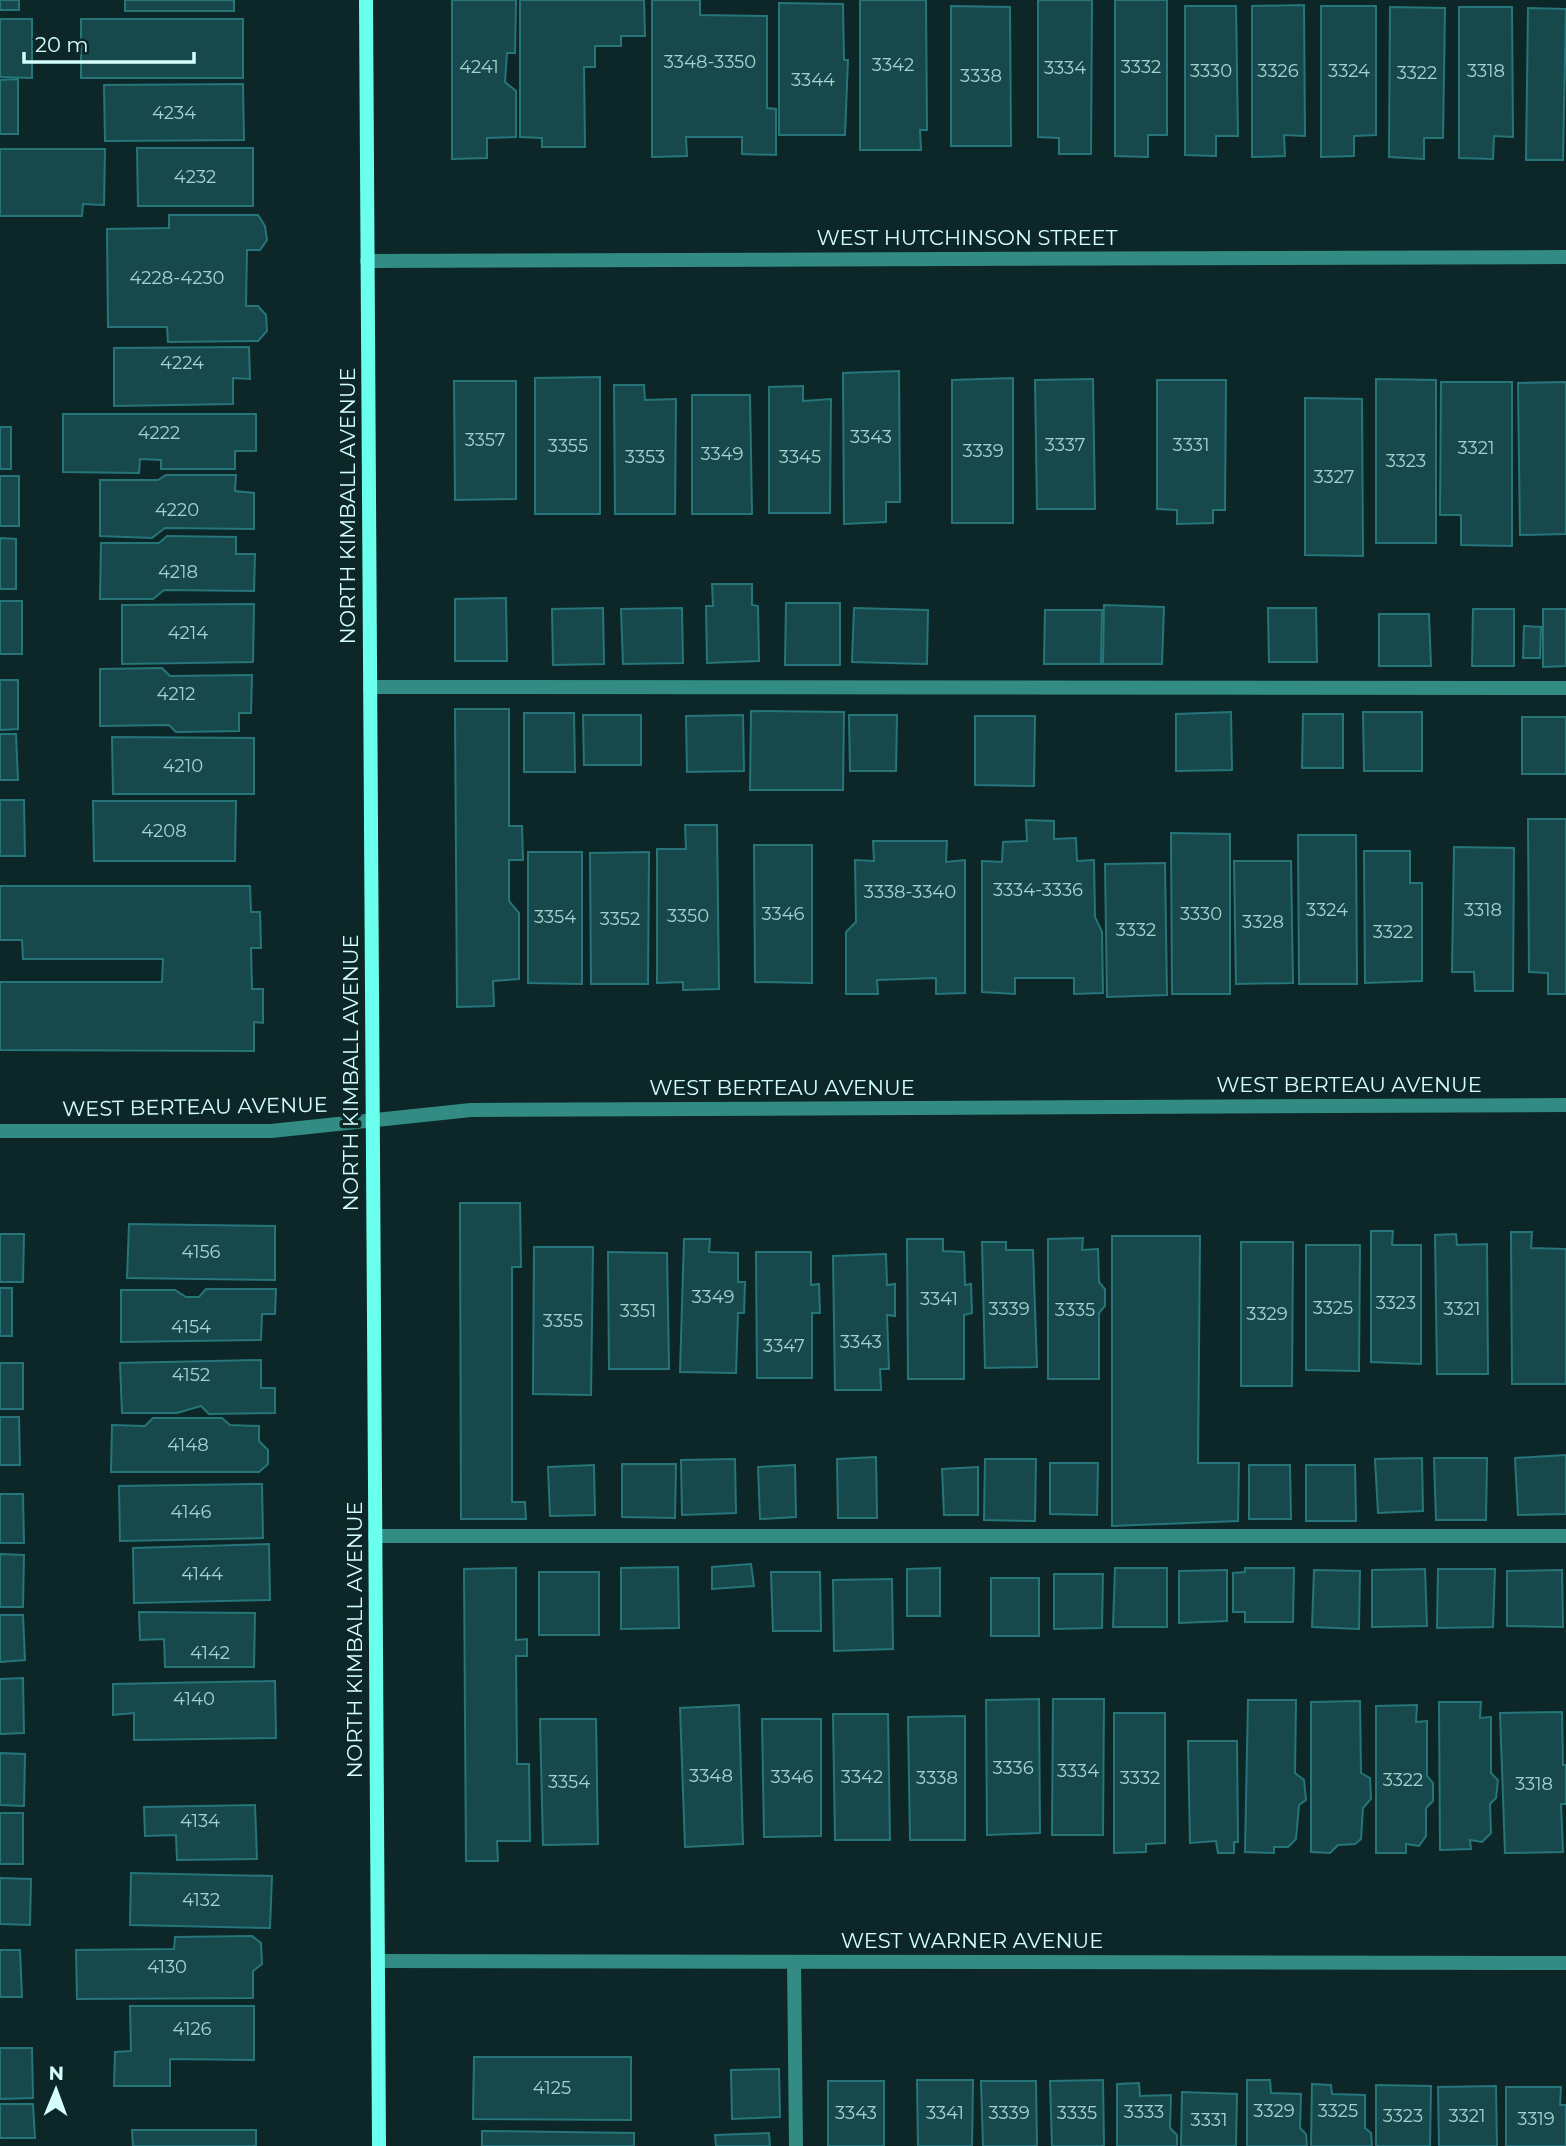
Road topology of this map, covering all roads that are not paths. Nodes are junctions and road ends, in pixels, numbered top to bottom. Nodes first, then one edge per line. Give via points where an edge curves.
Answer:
1 (366, 0) edge
2 (1566, 257) edge
3 (367, 261) junction
4 (370, 687) junction
5 (1566, 688) edge
6 (1566, 1105) edge
7 (373, 1123) junction
8 (0, 1131) edge
9 (375, 1536) junction
10 (1566, 1536) edge
11 (378, 1961) junction
12 (794, 1962) junction
13 (1566, 1963) edge
14 (379, 2146) edge
15 (796, 2146) edge

1 - 3 street, NORTH KIMBALL AVENUE
2 - 3 street, WEST HUTCHINSON STREET
3 - 4 street, NORTH KIMBALL AVENUE
4 - 5 street
4 - 7 street, NORTH KIMBALL AVENUE
6 - 7 street, WEST BERTEAU AVENUE via 471,1110
7 - 8 street, WEST BERTEAU AVENUE via 271,1131
7 - 9 street, NORTH KIMBALL AVENUE
9 - 10 street
9 - 11 street, NORTH KIMBALL AVENUE
11 - 12 street, WEST WARNER AVENUE
11 - 14 street, NORTH KIMBALL AVENUE
12 - 13 street, WEST WARNER AVENUE
12 - 15 street

